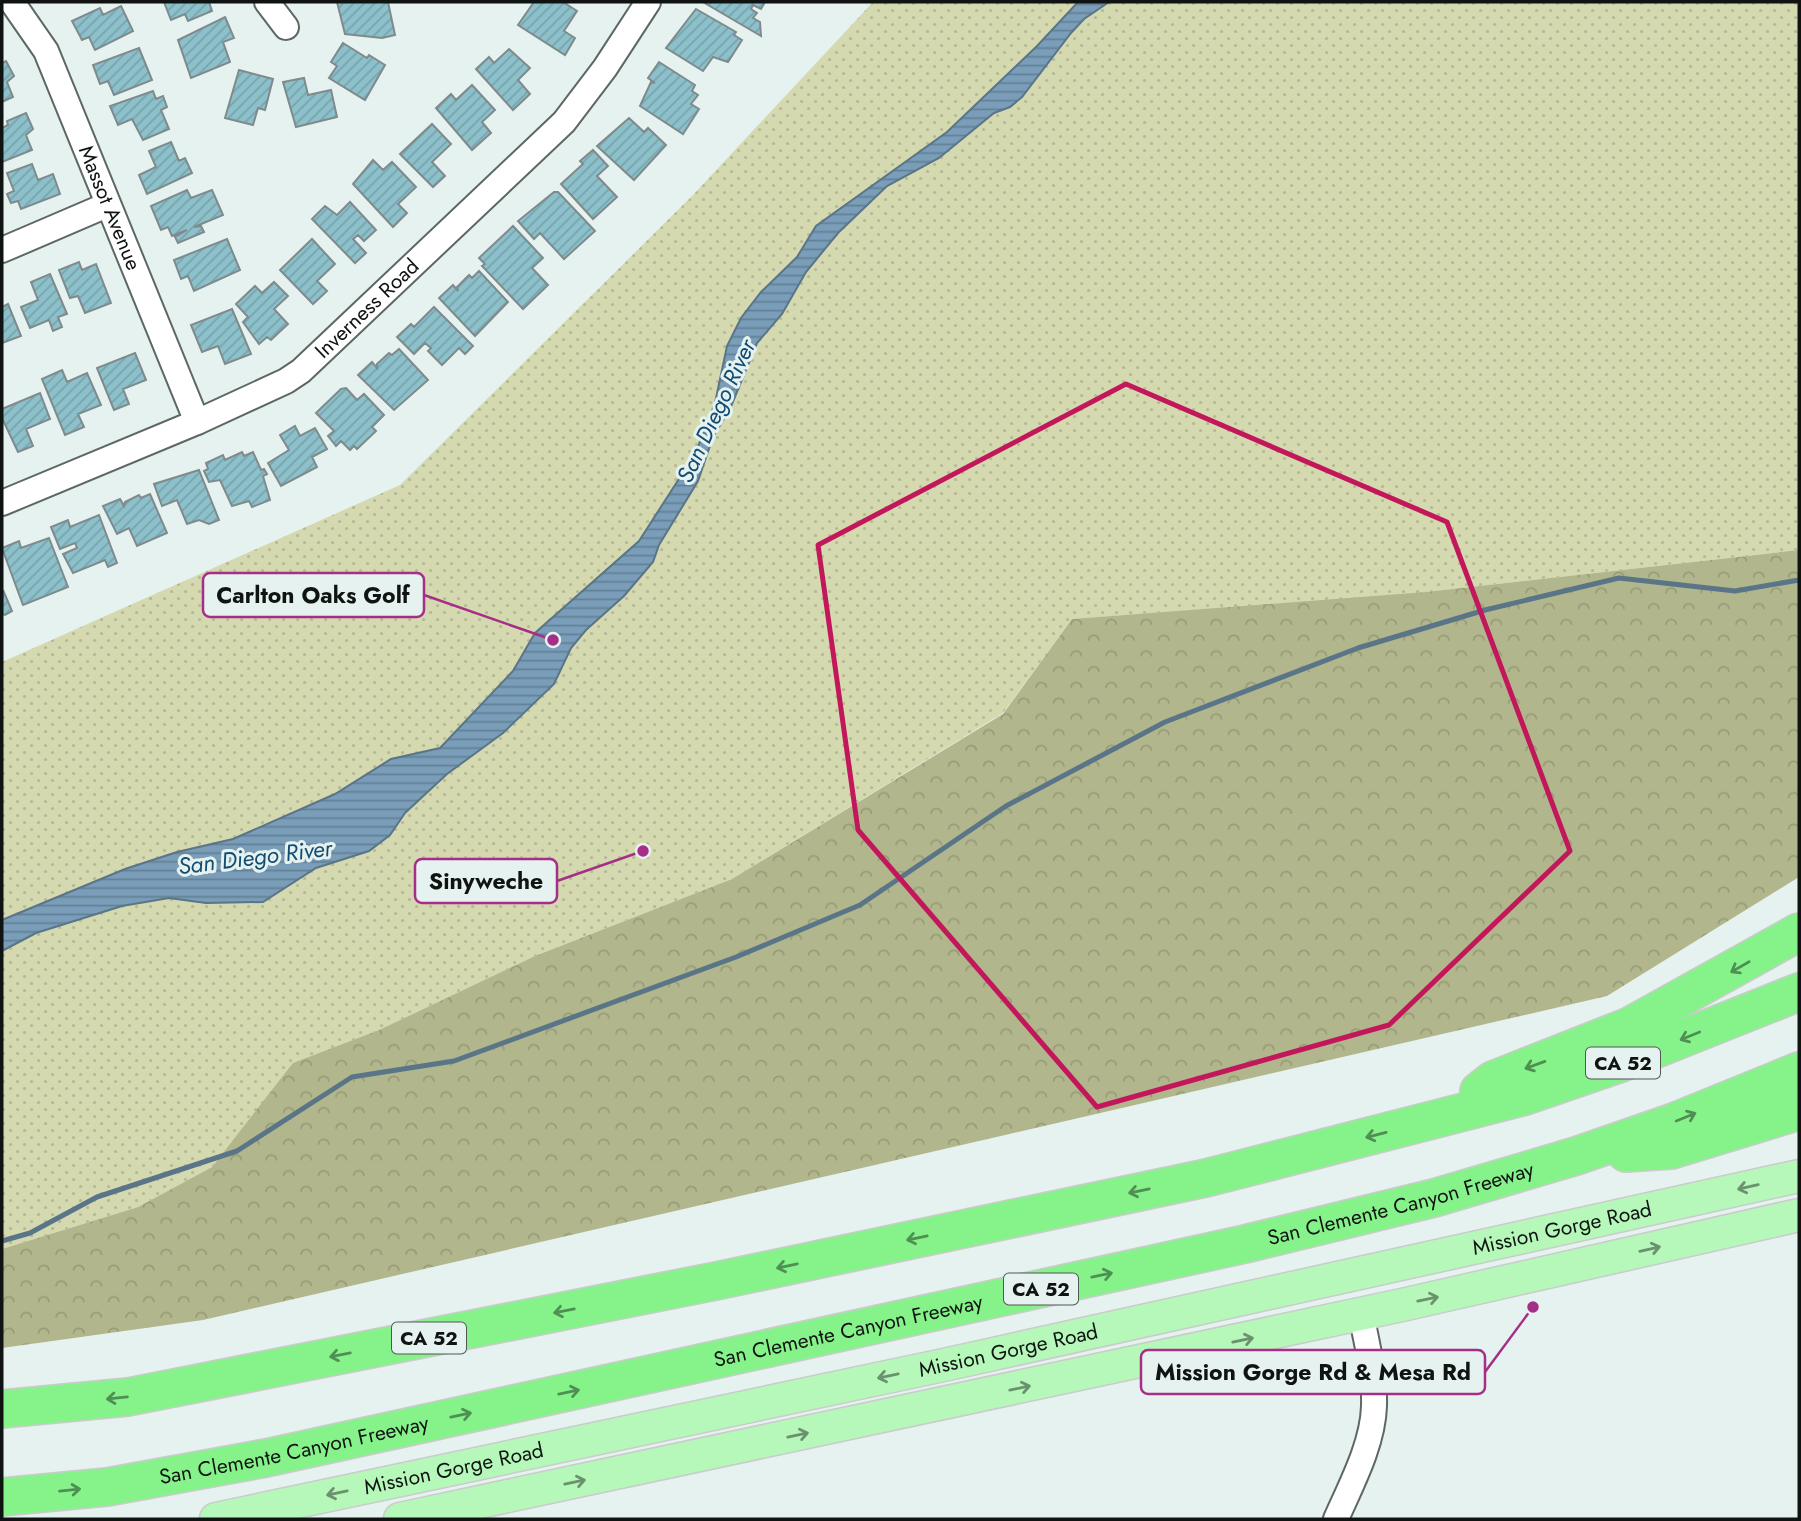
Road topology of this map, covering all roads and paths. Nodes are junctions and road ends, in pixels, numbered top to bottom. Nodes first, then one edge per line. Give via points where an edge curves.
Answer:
1 (12, 2) edge
2 (267, 2) edge
3 (648, 2) edge
4 (286, 27) dead end
5 (107, 205) junction
6 (2, 250) edge
7 (197, 422) junction
8 (2, 503) edge
9 (1799, 932) edge
10 (1799, 992) edge
11 (1799, 1071) edge
12 (1799, 1111) edge
13 (1442, 1119) junction
14 (1576, 1156) junction
15 (1799, 1176) edge
16 (1703, 1197) junction
17 (1799, 1215) edge
18 (1710, 1235) junction
19 (1353, 1276) junction
20 (1361, 1314) junction
21 (2, 1409) edge
22 (2, 1497) edge
23 (216, 1519) edge
24 (400, 1519) edge
25 (1336, 1519) edge

1 - 5 street, Massot Avenue via 46,51
2 - 4 street
3 - 7 street, Inverness Road via 564,122 316,359 286,381
5 - 6 street
5 - 7 street, Massot Avenue
7 - 8 street, Inverness Road
9 -> 13 highway via 1630,1026 1493,1080
10 -> 13 highway, CA 52 via 1621,1063
14 -> 11 highway, San Clemente Canyon Freeway / CA 52
12 - 14 highway via 1671,1150
13 -> 21 highway, CA 52 via 1206,1178 716,1281 128,1397
22 -> 14 highway, San Clemente Canyon Freeway / CA 52 via 107,1487 292,1452 1245,1244 1434,1198
15 -> 16 main road, Mission Gorge Road
16 - 18 main road
16 - 19 main road, Mission Gorge Road
17 - 18 main road, Mission Gorge Road
20 -> 18 main road, Mission Gorge Road
19 - 20 main road
19 -> 23 main road, Mission Gorge Road
24 -> 20 main road, Mission Gorge Road
20 - 25 street via 1374,1409 1369,1435

